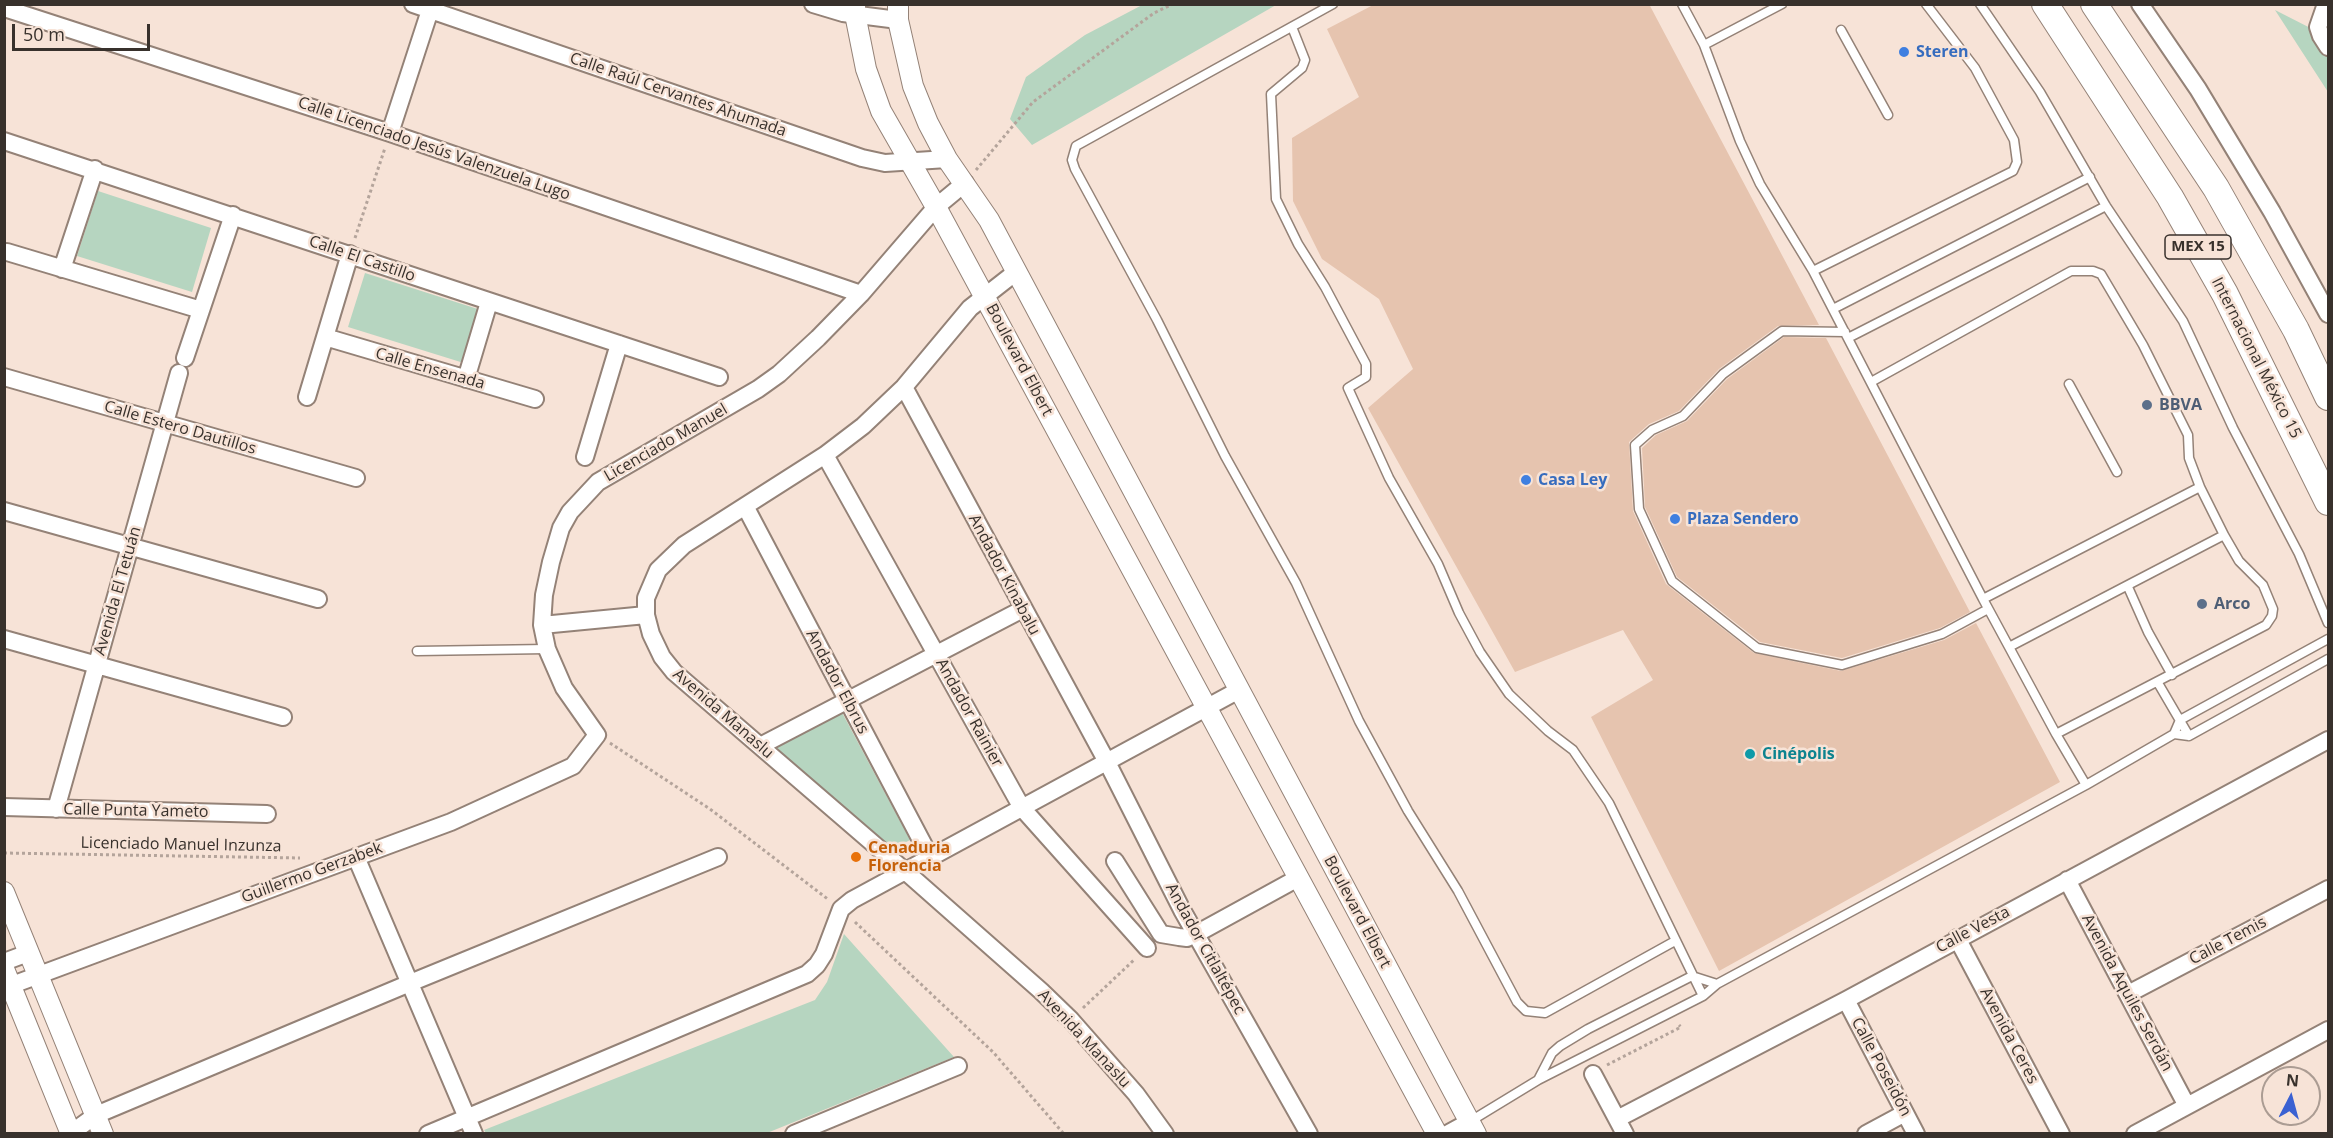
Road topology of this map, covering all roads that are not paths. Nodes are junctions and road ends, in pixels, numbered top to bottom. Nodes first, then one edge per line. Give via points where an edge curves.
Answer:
1 (413, 4) edge
2 (813, 4) edge
3 (1334, 4) edge
4 (1782, 4) edge
5 (1926, 4) edge
6 (1980, 4) edge
7 (2045, 4) edge
8 (2094, 4) edge
9 (2140, 4) edge
10 (2326, 4) edge
11 (1685, 6) edge
12 (431, 7) edge
13 (4, 8) edge
14 (855, 9) edge
15 (898, 12) edge
16 (1292, 27) junction
17 (1841, 30) dead end
18 (1704, 45) junction
19 (2328, 47) edge
20 (1888, 115) dead end
21 (390, 133) junction
22 (4, 141) edge
23 (947, 159) junction
24 (909, 161) junction
25 (95, 170) junction
26 (2090, 177) junction
27 (965, 183) junction
28 (2106, 206) junction
29 (936, 207) junction
30 (233, 215) junction
31 (7, 252) dead end
32 (350, 254) junction
33 (62, 269) junction
34 (1813, 271) junction
35 (1016, 272) junction
36 (861, 294) junction
37 (984, 296) junction
38 (489, 302) junction
39 (1833, 309) junction
40 (201, 310) junction
41 (2328, 314) edge
42 (1847, 335) junction
43 (325, 337) junction
44 (619, 344) junction
45 (4, 377) edge
46 (719, 378) dead end
47 (466, 379) junction
48 (1871, 382) junction
49 (2069, 384) dead end
50 (904, 387) junction
51 (307, 397) dead end
52 (2328, 397) edge
53 (535, 399) dead end
54 (165, 423) junction
55 (825, 455) junction
56 (585, 457) dead end
57 (2117, 472) dead end
58 (356, 478) dead end
59 (2200, 487) junction
60 (2328, 502) edge
61 (745, 506) junction
62 (4, 511) edge
63 (2224, 535) junction
64 (130, 546) junction
65 (2128, 586) junction
66 (318, 599) dead end
67 (1983, 599) junction
68 (1023, 609) junction
69 (1988, 609) junction
70 (646, 615) junction
71 (2328, 623) edge
72 (542, 625) junction
73 (4, 639) edge
74 (2328, 639) edge
75 (2009, 647) junction
76 (547, 649) junction
77 (417, 651) dead end
78 (936, 654) junction
79 (2328, 659) edge
80 (97, 666) junction
81 (2172, 675) junction
82 (2158, 683) junction
83 (1239, 690) junction
84 (847, 701) junction
85 (1206, 707) junction
86 (283, 717) dead end
87 (2180, 720) junction
88 (2174, 734) junction
89 (597, 735) joint
90 (2056, 735) junction
91 (2189, 736) junction
92 (2328, 740) edge
93 (760, 746) junction
94 (1107, 762) junction
95 (2086, 784) junction
96 (4, 807) edge
97 (1022, 807) junction
98 (56, 809) junction
99 (267, 814) dead end
100 (356, 856) junction
101 (718, 857) dead end
102 (930, 857) junction
103 (1115, 861) dead end
104 (905, 871) junction
105 (1299, 878) junction
106 (2067, 880) junction
107 (2328, 889) edge
108 (4, 892) edge
109 (1196, 934) junction
110 (1957, 938) junction
111 (1675, 940) junction
112 (1147, 948) road end
113 (28, 953) junction
114 (4, 962) edge
115 (38, 975) junction
116 (1692, 976) junction
117 (7, 981) edge
118 (410, 983) junction
119 (1717, 984) junction
120 (2128, 994) junction
121 (1703, 996) junction
122 (1846, 1000) junction
123 (2328, 1030) edge
124 (958, 1066) dead end
125 (1593, 1074) road end
126 (1538, 1080) junction
127 (2187, 1106) junction
128 (1905, 1113) junction
129 (96, 1115) junction
130 (467, 1118) junction
131 (1621, 1126) edge
132 (1472, 1128) edge
133 (820, 1129) edge
134 (70, 1133) edge
135 (103, 1134) edge
136 (428, 1134) edge
137 (474, 1134) edge
138 (794, 1134) edge
139 (1165, 1134) edge
140 (1309, 1134) edge
141 (1437, 1134) edge
142 (1447, 1134) edge
143 (1866, 1134) edge
144 (1916, 1134) edge
145 (2061, 1134) edge
146 (2135, 1134) edge

1 - 12 street, Calle Raúl Cervantes Ahumada
2 - 14 street
3 - 16 lane
4 - 18 lane
5 - 34 lane via 1975,68 2014,140 2018,162 2013,171
6 - 26 lane via 2040,92
7 - 60 main road, Internacional México 15 / MEX 15 via 2170,197 2225,294
8 - 52 main road, MEX 15 via 2216,188 2296,330
9 - 41 street via 2198,88
10 - 19 street via 2318,27
11 - 18 lane
12 - 21 street
12 - 24 street, Calle Raúl Cervantes Ahumada via 862,158 885,163
13 - 21 street, Calle Licenciado Jesús Valenzuela Lugo
14 - 15 street
14 - 24 street, Boulevard Elbert via 872,91
15 - 23 street, Boulevard Elbert via 914,86
16 - 111 lane via 1305,60 1302,68 1271,94 1276,199 1366,364 1366,377 1348,388 1389,478 1438,564 1480,652 1509,694 1573,750 1582,763 1614,813
16 - 111 lane via 1076,146 1072,160 1075,169 1296,583 1359,721 1517,1002 1526,1011 1545,1013
17 - 20 lane
18 - 34 lane via 1760,184
21 - 36 street, Calle Licenciado Jesús Valenzuela Lugo
22 - 25 street, Calle El Castillo
23 - 24 street, Calle Raúl Cervantes Ahumada
23 - 27 street, Boulevard Elbert
24 - 29 street, Boulevard Elbert
25 - 30 street, Calle El Castillo
25 - 33 street
26 - 28 lane
26 - 39 lane
27 - 29 street, Licenciado Manuel
27 - 35 street, Boulevard Elbert
28 - 42 lane
28 - 71 lane via 2183,321 2299,554
29 - 36 street, Licenciado Manuel
29 - 37 street, Boulevard Elbert
30 - 32 street, Calle El Castillo
30 - 40 street, Avenida El Tetuán
31 - 33 street
32 - 38 street, Calle El Castillo
32 - 43 street
33 - 40 street
34 - 39 lane
35 - 37 street, Avenida Manaslu
35 - 83 street, Boulevard Elbert
36 - 72 street, Licenciado Manuel via 779,374 598,482 582,497 558,539 544,595
37 - 50 street, Avenida Manaslu
37 - 85 street, Boulevard Elbert
38 - 44 street, Calle El Castillo
38 - 47 street
39 - 42 lane
40 - 54 street, Avenida El Tetuán
42 - 48 lane
42 - 69 lane via 1782,331 1723,374 1683,416 1652,430 1635,445 1639,509 1672,581 1757,648 1842,665 1942,634
43 - 47 street, Calle Ensenada
43 - 51 street
44 - 46 street, Calle El Castillo
44 - 56 street
45 - 54 street, Calle Estero Dautillos
47 - 53 street, Calle Ensenada
48 - 59 lane via 2071,271 2092,270 2101,274 2188,435 2190,458
48 - 67 lane
49 - 57 lane
50 - 55 street, Avenida Manaslu
50 - 68 street, Andador Kinabalu
54 - 58 street, Calle Estero Dautillos
54 - 64 street, Avenida El Tetuán
55 - 61 street, Avenida Manaslu
55 - 78 street, Andador Rainier
59 - 63 lane
59 - 67 lane
61 - 70 street, Avenida Manaslu via 684,545 658,570 646,598
61 - 84 street, Andador Elbrus
62 - 64 street
63 - 65 lane
63 - 81 lane via 2239,561 2263,585 2272,616 2266,625
64 - 66 street
64 - 80 street, Avenida El Tetuán
65 - 75 lane
65 - 81 lane
67 - 69 lane
68 - 78 street
68 - 94 street, Andador Kinabalu
69 - 75 lane
70 - 72 street
70 - 93 street, Avenida Manaslu via 662,657 674,672
72 - 76 street, Licenciado Manuel
73 - 80 street
74 - 87 lane
75 - 90 lane
76 - 77 lane
76 - 89 street, Licenciado Manuel via 564,688
78 - 84 street
78 - 97 street, Andador Rainier
79 - 91 lane
80 - 86 street
80 - 98 street, Avenida El Tetuán
81 - 82 lane
82 - 87 lane
82 - 90 lane
83 - 85 street
83 - 132 street, Boulevard Elbert
84 - 93 street
84 - 102 street, Andador Elbrus
85 - 94 street
85 - 105 street, Boulevard Elbert
87 - 88 lane
87 - 91 lane
88 - 91 lane
88 - 95 lane
89 - 100 street, Guillermo Gerzabek via 570,768 451,822
90 - 95 lane
92 - 106 street, Calle Vesta
93 - 104 street, Avenida Manaslu
94 - 97 street
94 - 109 street, Andador Citlaltépec
95 - 119 lane
96 - 98 street, Calle Punta Yameto
97 - 102 street
97 - 112 street, Andador Rainier
98 - 99 street, Calle Punta Yameto
100 - 115 street, Guillermo Gerzabek
100 - 118 street
101 - 118 street
102 - 104 street
103 - 109 street via 1161,934 1187,938
104 - 130 street via 841,909 824,954 807,974
104 - 139 street, Avenida Manaslu via 1071,1020 1136,1094
105 - 109 street
105 - 141 street, Boulevard Elbert
106 - 110 street, Calle Vesta
106 - 120 street, Avenida Aquiles Serdán
107 - 120 street, Calle Temis
108 - 113 street
109 - 140 street, Andador Citlaltépec
110 - 122 street, Calle Vesta
110 - 145 street, Avenida Ceres
111 - 116 lane
113 - 114 street
113 - 115 street
115 - 117 street, Guillermo Gerzabek
115 - 129 street
116 - 119 lane
116 - 121 lane
116 - 126 lane via 1560,1046 1546,1062
117 - 134 street
118 - 129 street
118 - 130 street
119 - 121 lane
120 - 127 street, Avenida Aquiles Serdán
121 - 126 lane
122 - 128 street, Calle Poseidón
122 - 131 street, Calle Vesta
123 - 127 street
124 - 133 street
125 - 131 street
126 - 132 lane
127 - 146 street
128 - 143 street
128 - 144 street, Calle Poseidón
129 - 134 street
129 - 135 street
130 - 136 street
130 - 137 street
132 - 142 street
133 - 138 street

